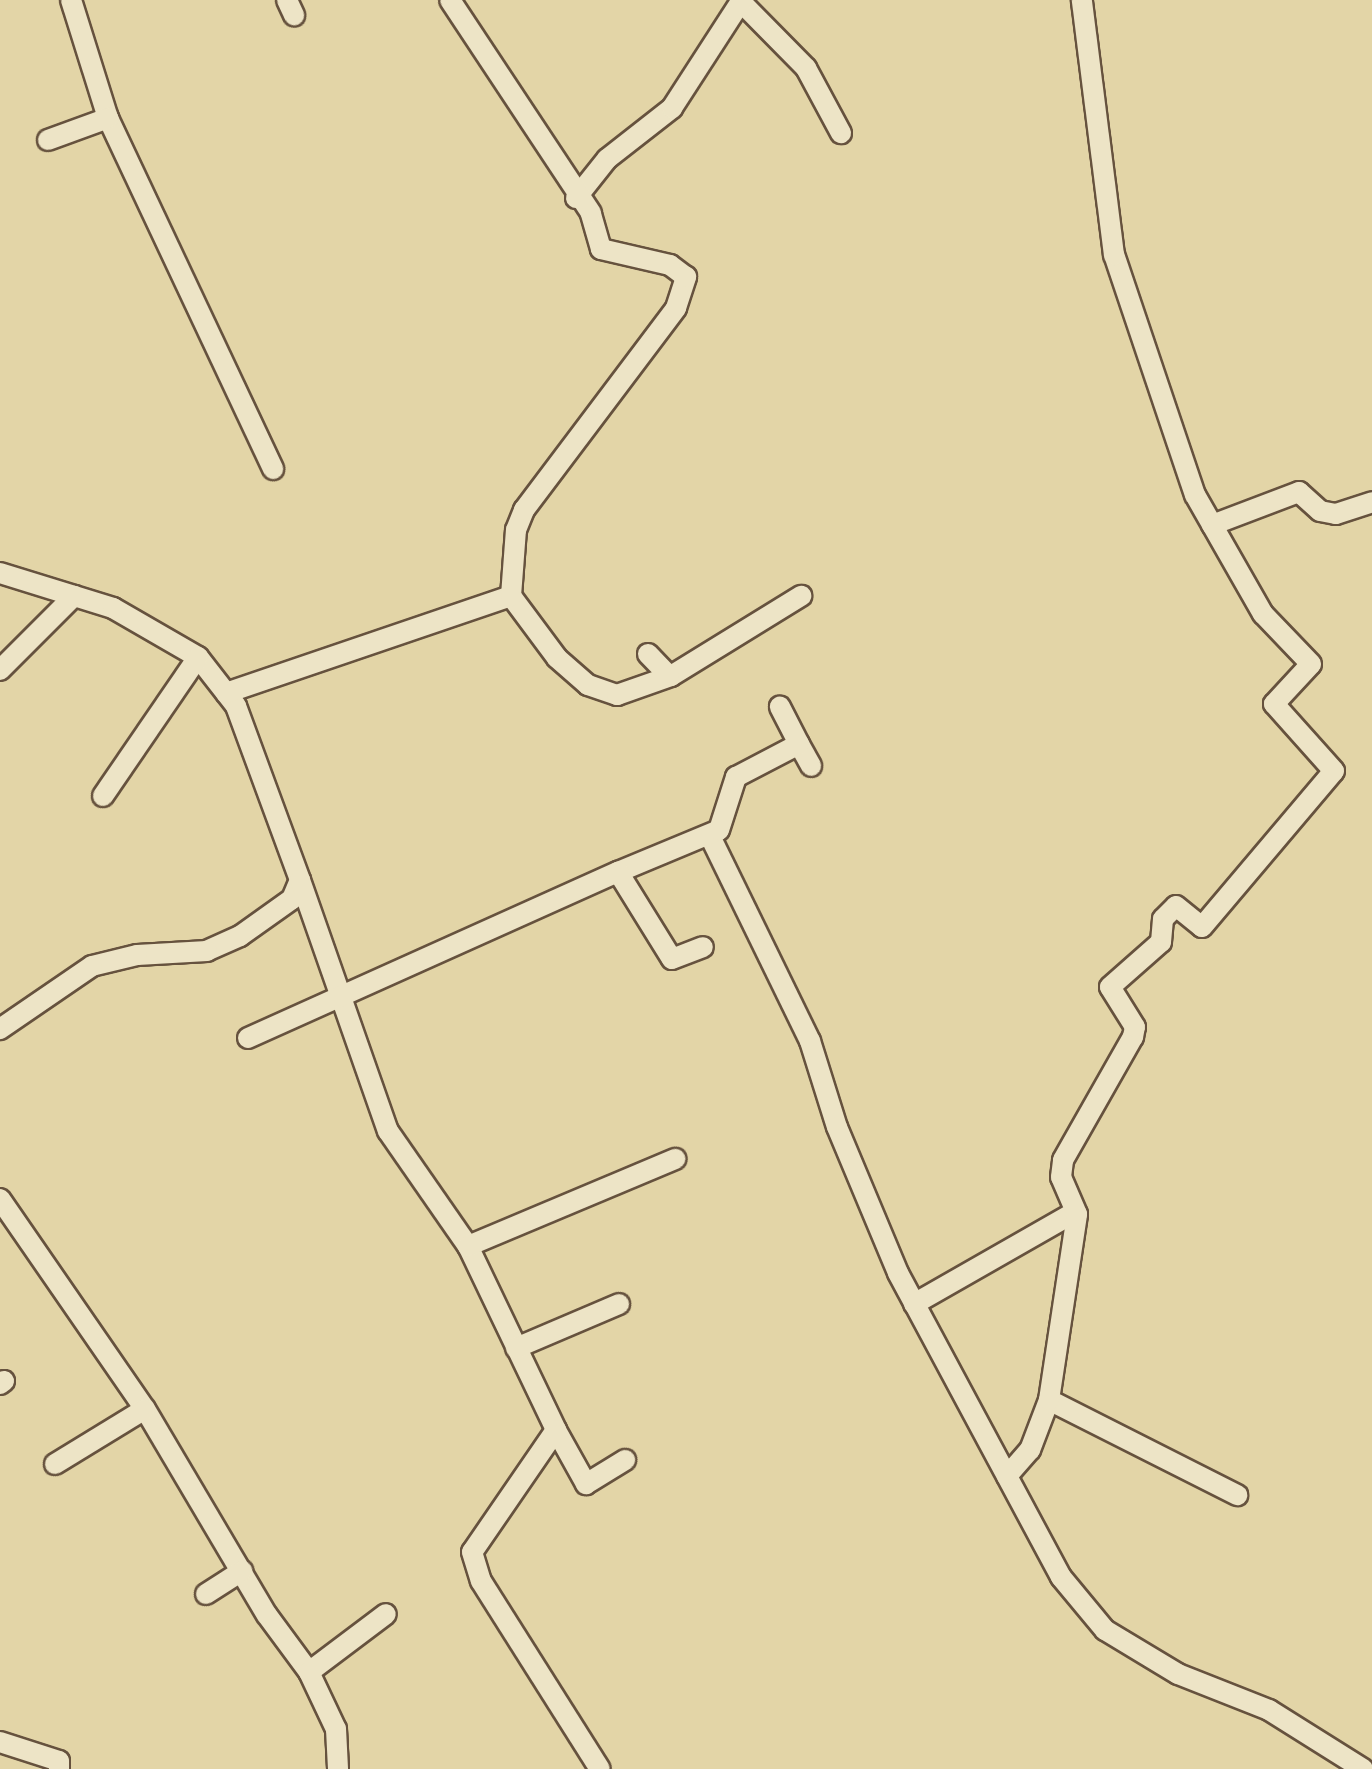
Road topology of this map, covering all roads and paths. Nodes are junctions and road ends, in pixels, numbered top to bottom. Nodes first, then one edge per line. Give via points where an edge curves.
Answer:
1 (71, 0) edge
2 (450, 0) edge
3 (1082, 0) edge
4 (742, 1) edge
5 (108, 118) junction
6 (841, 133) dead end
7 (48, 140) dead end
8 (576, 198) junction
9 (273, 469) dead end
10 (1372, 502) edge
11 (1212, 525) junction
12 (0, 573) edge
13 (74, 596) junction
14 (511, 596) junction
15 (801, 596) dead end
16 (648, 654) dead end
17 (198, 656) junction
18 (0, 670) edge
19 (669, 676) junction
20 (226, 693) junction
21 (780, 708) dead end
22 (799, 744) junction
23 (811, 766) dead end
24 (103, 796) dead end
25 (710, 836) junction
26 (618, 872) junction
27 (300, 880) junction
28 (703, 947) dead end
29 (341, 991) junction
30 (0, 1030) edge
31 (248, 1038) dead end
32 (675, 1160) dead end
33 (0, 1200) edge
34 (1068, 1216) dead end
35 (468, 1246) junction
36 (619, 1304) dead end
37 (914, 1304) junction
38 (516, 1348) junction
39 (1049, 1400) junction
40 (145, 1409) junction
41 (556, 1430) junction
42 (625, 1460) dead end
43 (55, 1464) dead end
44 (1006, 1476) junction
45 (1236, 1494) dead end
46 (242, 1571) junction
47 (206, 1594) dead end
48 (386, 1614) dead end
49 (309, 1672) junction
50 (0, 1742) edge
51 (58, 1769) edge
52 (338, 1769) edge
53 (600, 1769) edge
54 (1363, 1769) edge

1 - 5 street
2 - 8 street via 493,58
3 - 11 street via 1114,255 1195,496
4 - 6 street via 806,68
4 - 8 street via 672,108 607,159
5 - 7 street
5 - 9 street
8 - 14 street via 591,213 601,248 670,265 686,277 676,308 524,510
10 - 11 street via 1336,514 1320,511 1299,492
11 - 39 street via 1262,614 1310,664 1274,704 1334,771 1202,926 1176,906 1163,919 1161,942 1110,987 1135,1027 1063,1160 1062,1177 1077,1214
12 - 13 street
13 - 17 street via 113,608
13 - 18 street
14 - 19 street via 556,658 600,692 630,693
14 - 20 street
15 - 19 street
16 - 19 street
17 - 20 street
17 - 24 street
20 - 27 street
21 - 22 street
22 - 23 street
22 - 25 street via 736,778 723,824
25 - 26 street
25 - 37 street via 810,1041 837,1127
26 - 28 street via 672,959
26 - 29 street
27 - 29 street
27 - 30 street via 292,898 240,936 206,951 137,955 92,966
29 - 31 street
29 - 35 street via 388,1131
32 - 35 street
33 - 40 street
34 - 37 street
35 - 38 street
36 - 38 street
37 - 44 street
38 - 41 street
39 - 44 street via 1030,1450
39 - 45 street
40 - 43 street
40 - 46 street
41 - 42 street via 586,1484
41 - 53 street via 472,1552 481,1580
44 - 54 street via 1060,1577 1105,1630 1178,1674 1269,1710
46 - 47 street
46 - 49 street
48 - 49 street
49 - 52 street via 336,1729
50 - 51 street via 59,1761

